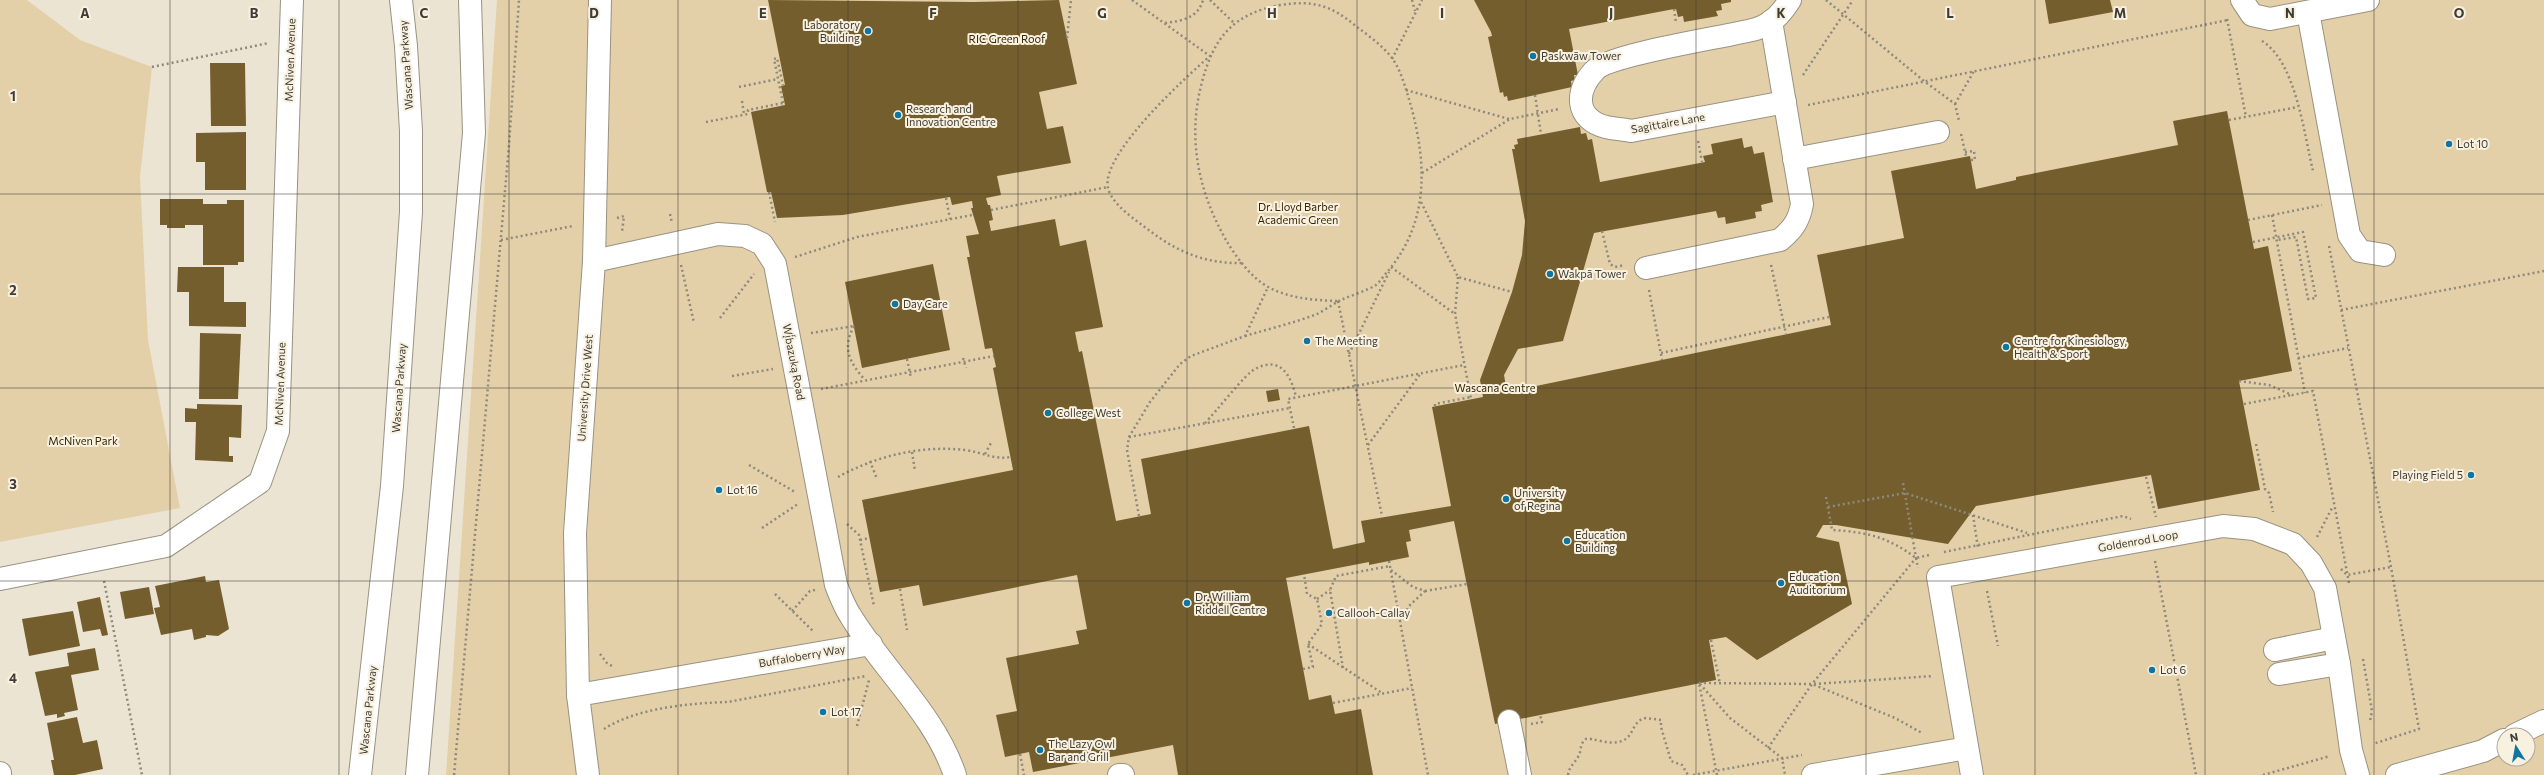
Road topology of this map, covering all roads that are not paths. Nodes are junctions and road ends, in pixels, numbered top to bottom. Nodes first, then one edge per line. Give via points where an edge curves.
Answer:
1 (292, 0) edge
2 (401, 0) edge
3 (470, 0) edge
4 (600, 0) edge
5 (1790, 0) edge
6 (2368, 0) edge
7 (2308, 12) junction
8 (2242, 13) edge
9 (1770, 21) junction
10 (1785, 106) junction
11 (1938, 132) dead end
12 (1794, 159) junction
13 (2384, 255) dead end
14 (594, 261) junction
15 (1647, 276) road end
16 (0, 579) edge
17 (2334, 638) junction
18 (871, 644) junction
19 (2275, 650) dead end
20 (2339, 664) junction
21 (2279, 674) dead end
22 (578, 695) junction
23 (2544, 720) edge
24 (1509, 721) dead end
25 (2530, 727) edge
26 (2496, 744) edge
27 (1967, 748) junction
28 (360, 775) edge
29 (417, 775) edge
30 (588, 775) edge
31 (955, 775) edge
32 (1119, 775) edge
33 (1123, 775) edge
34 (1520, 775) edge
35 (1813, 775) edge
36 (1972, 775) edge
37 (2358, 775) edge
38 (2397, 775) edge

1 - 16 street, McNiven Avenue via 278,431 260,482 166,546
2 - 28 street, Wascana Parkway via 411,132 411,212 392,486
3 - 29 street via 474,133
4 - 14 street, University Drive West
5 - 9 street via 1780,15
6 - 7 street
7 - 8 street via 2270,19
7 - 13 street via 2349,235 2360,250
9 - 10 street
9 - 10 street, Sagittaire Lane via 1757,28 1618,59 1595,69 1581,91 1581,105 1587,117 1605,127 1631,130
10 - 12 street
11 - 12 street
12 - 15 street via 1802,204 1799,219 1793,229 1780,240
14 - 18 street, Wį́bazuką Road via 718,234 745,236 762,244 775,264 836,585 850,615
14 - 22 street, University Drive West via 575,534
17 - 19 street
17 - 20 street, Goldenrod Loop
17 - 27 street, Goldenrod Loop via 2325,588 2311,563 2293,544 2278,536 2254,529 2157,524 1938,577
18 - 22 street, Buffaloberry Way
18 - 31 street via 911,696 949,756
20 - 21 street
20 - 37 street, Goldenrod Loop via 2351,750
22 - 30 street, University Drive West
23 - 25 street
24 - 34 street
26 - 38 street via 2483,751
27 - 35 street
27 - 36 street, Goldenrod Loop
32 - 33 street

